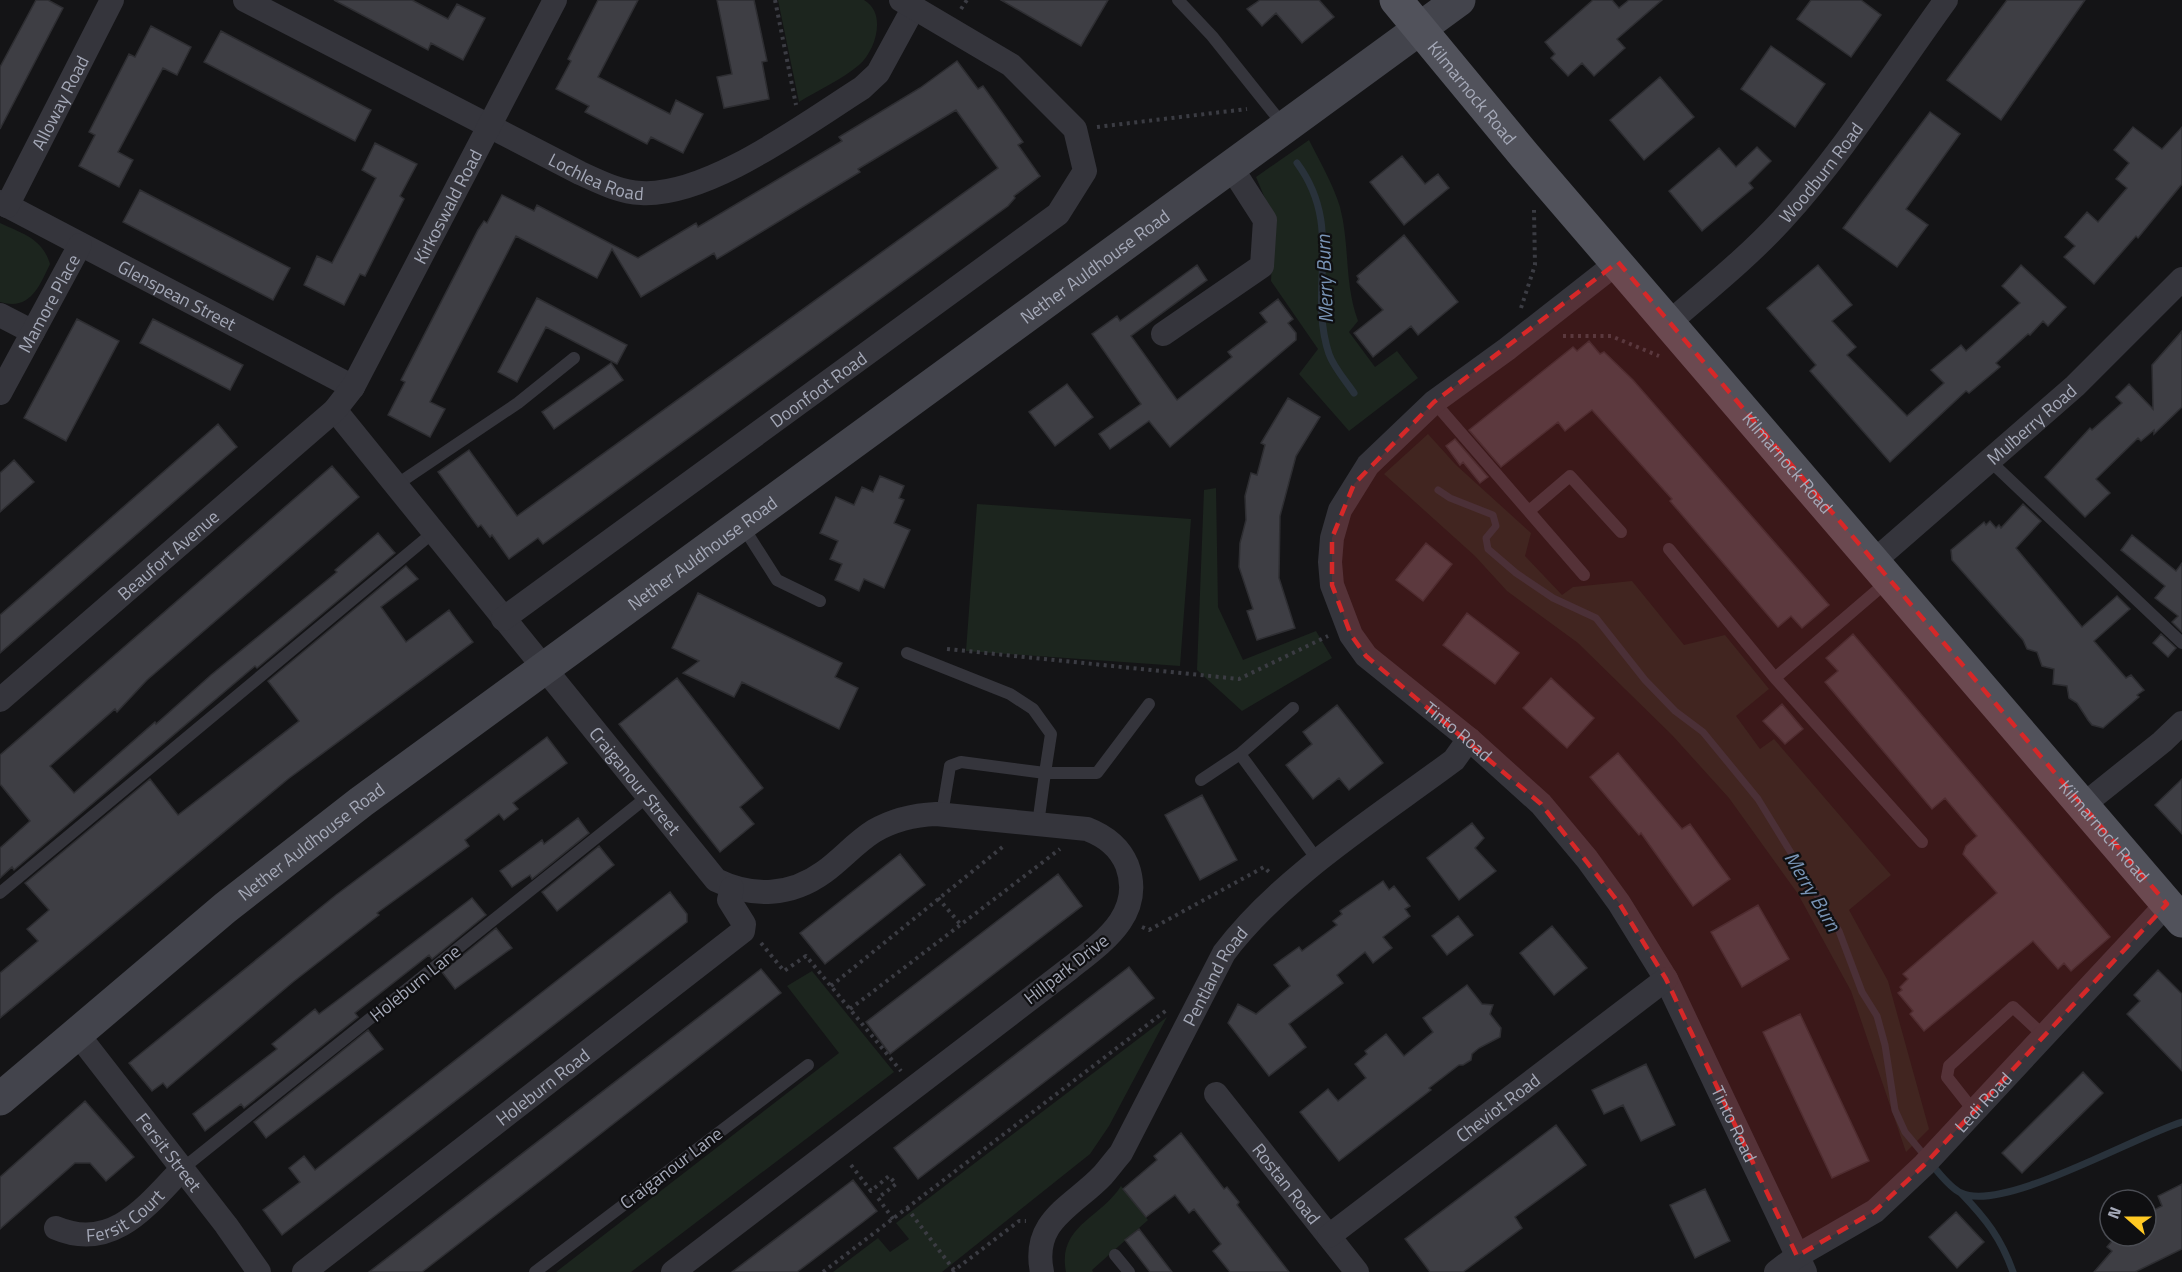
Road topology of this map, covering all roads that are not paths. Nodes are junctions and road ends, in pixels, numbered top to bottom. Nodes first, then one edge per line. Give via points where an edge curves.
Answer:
1 (112, 0) edge
2 (245, 0) edge
3 (555, 0) edge
4 (1178, 0) edge
5 (1396, 0) edge
6 (1459, 0) edge
7 (1946, 0) edge
8 (908, 3) edge
9 (1421, 29) junction
10 (1277, 117) junction
11 (489, 123) junction
12 (1231, 168) junction
13 (3, 204) edge
14 (81, 244) junction
15 (1618, 261) junction
16 (2182, 279) edge
17 (0, 315) edge
18 (1670, 322) junction
19 (33, 332) junction
20 (1163, 334) dead end
21 (574, 358) dead end
22 (353, 387) junction
23 (0, 393) edge
24 (1434, 402) junction
25 (335, 410) junction
26 (1990, 461) junction
27 (396, 485) junction
28 (1529, 511) junction
29 (741, 524) junction
30 (435, 531) junction
31 (1621, 532) dead end
32 (1669, 549) dead end
33 (1881, 571) junction
34 (1584, 576) dead end
35 (820, 602) dead end
36 (503, 619) junction
37 (2182, 644) edge
38 (907, 653) road end
39 (543, 668) junction
40 (1775, 678) junction
41 (0, 700) edge
42 (1149, 704) dead end
43 (1293, 708) dead end
44 (2182, 723) edge
45 (1469, 739) junction
46 (1240, 754) junction
47 (1045, 773) junction
48 (1201, 780) dead end
49 (647, 797) junction
50 (2082, 806) junction
51 (942, 814) junction
52 (1031, 823) junction
53 (1922, 842) dead end
54 (1319, 862) junction
55 (732, 888) junction
56 (0, 893) edge
57 (2175, 913) edge
58 (1666, 979) junction
59 (76, 1032) junction
60 (2044, 1036) junction
61 (808, 1065) dead end
62 (1216, 1094) dead end
63 (0, 1099) edge
64 (1973, 1110) junction
65 (182, 1169) junction
66 (56, 1228) dead end
67 (1329, 1236) junction
68 (1115, 1255) dead end
69 (1801, 1264) edge
70 (259, 1272) edge
71 (304, 1272) edge
72 (535, 1272) edge
73 (673, 1272) edge
74 (1042, 1272) edge
75 (1129, 1272) edge
76 (1357, 1272) edge
77 (1776, 1272) edge

1 - 13 street, Alloway Road
2 - 11 street, Lochlea Road
3 - 11 street, Kirkoswald Road
4 - 10 lane
5 - 9 main road, Kilmarnock Road
6 - 9 main road, Nether Auldhouse Road
7 - 18 street, Woodburn Road via 1806,191 1759,244
8 - 11 street, Lochlea Road via 878,73 862,88 712,178 684,189 622,191
8 - 36 street, Doonfoot Road via 1011,65 1075,129 1085,171 1058,214
9 - 10 main road, Nether Auldhouse Road
9 - 15 main road, Kilmarnock Road
10 - 12 main road, Nether Auldhouse Road
11 - 22 street, Kirkoswald Road
12 - 20 street via 1265,220 1262,267
12 - 29 main road, Nether Auldhouse Road
13 - 14 street, Glenspean Street
14 - 19 street, Mamore Place
14 - 22 street, Glenspean Street
15 - 18 main road, Kilmarnock Road
15 - 24 street, Tinto Road
16 - 26 street, Mulberry Road via 2075,386
17 - 19 street
18 - 33 main road, Kilmarnock Road
19 - 23 street, Mamore Place
21 - 27 lane via 518,403
22 - 25 street, Kirkoswald Road
24 - 28 lane
24 - 45 street, Tinto Road via 1368,465 1340,510 1332,538 1332,585 1347,627 1366,656
25 - 27 street, Craiganour Street
25 - 41 street, Beaufort Avenue
26 - 33 street, Mulberry Road
26 - 37 lane
27 - 30 street, Craiganour Street
28 - 31 lane via 1570,476
28 - 34 lane
29 - 35 lane via 777,580
29 - 39 main road, Nether Auldhouse Road
30 - 36 street, Craiganour Street
30 - 56 lane
32 - 40 lane
33 - 40 lane
33 - 50 main road, Kilmarnock Road
36 - 39 street, Craiganour Street
38 - 47 lane via 1010,694 1033,709 1051,734
39 - 49 street, Craiganour Street
39 - 59 main road, Nether Auldhouse Road via 288,859
40 - 53 lane
42 - 47 lane via 1097,773
43 - 46 lane
44 - 50 street
45 - 54 street, Pentland Road via 1454,760
45 - 58 street, Tinto Road via 1541,804 1587,859
46 - 48 lane
46 - 54 lane
47 - 51 lane via 961,762 950,766
47 - 52 lane
49 - 55 street, Craiganour Street via 711,876
49 - 65 lane, Holeburn Lane
50 - 57 main road, Kilmarnock Road
51 - 52 street, Hillpark Drive
51 - 55 street, Hillpark Drive via 916,815 876,830 803,885 769,893
52 - 73 street, Hillpark Drive via 1087,829 1104,836 1125,859 1130,874 1130,908 1123,921 1070,969
54 - 74 street, Pentland Road via 1241,930 1224,953 1120,1153 1103,1176 1050,1224 1039,1255
55 - 71 street, Holeburn Road via 729,900 744,924 743,932
57 - 60 street, Ledi Road
58 - 67 street, Cheviot Road
58 - 69 street, Tinto Road
59 - 63 main road, Nether Auldhouse Road
59 - 65 street, Fersit Street
60 - 64 street, Ledi Road
60 - 64 lane via 2013,1007 1949,1066 1947,1077
61 - 72 lane, Craiganour Lane
62 - 67 street, Rostan Road
64 - 69 street, Ledi Road via 1875,1211
65 - 66 street, Fersit Court via 138,1215 102,1234 68,1233
65 - 70 street, Fersit Street
67 - 76 street, Rostan Road
68 - 75 lane
69 - 77 street, Ledi Road

